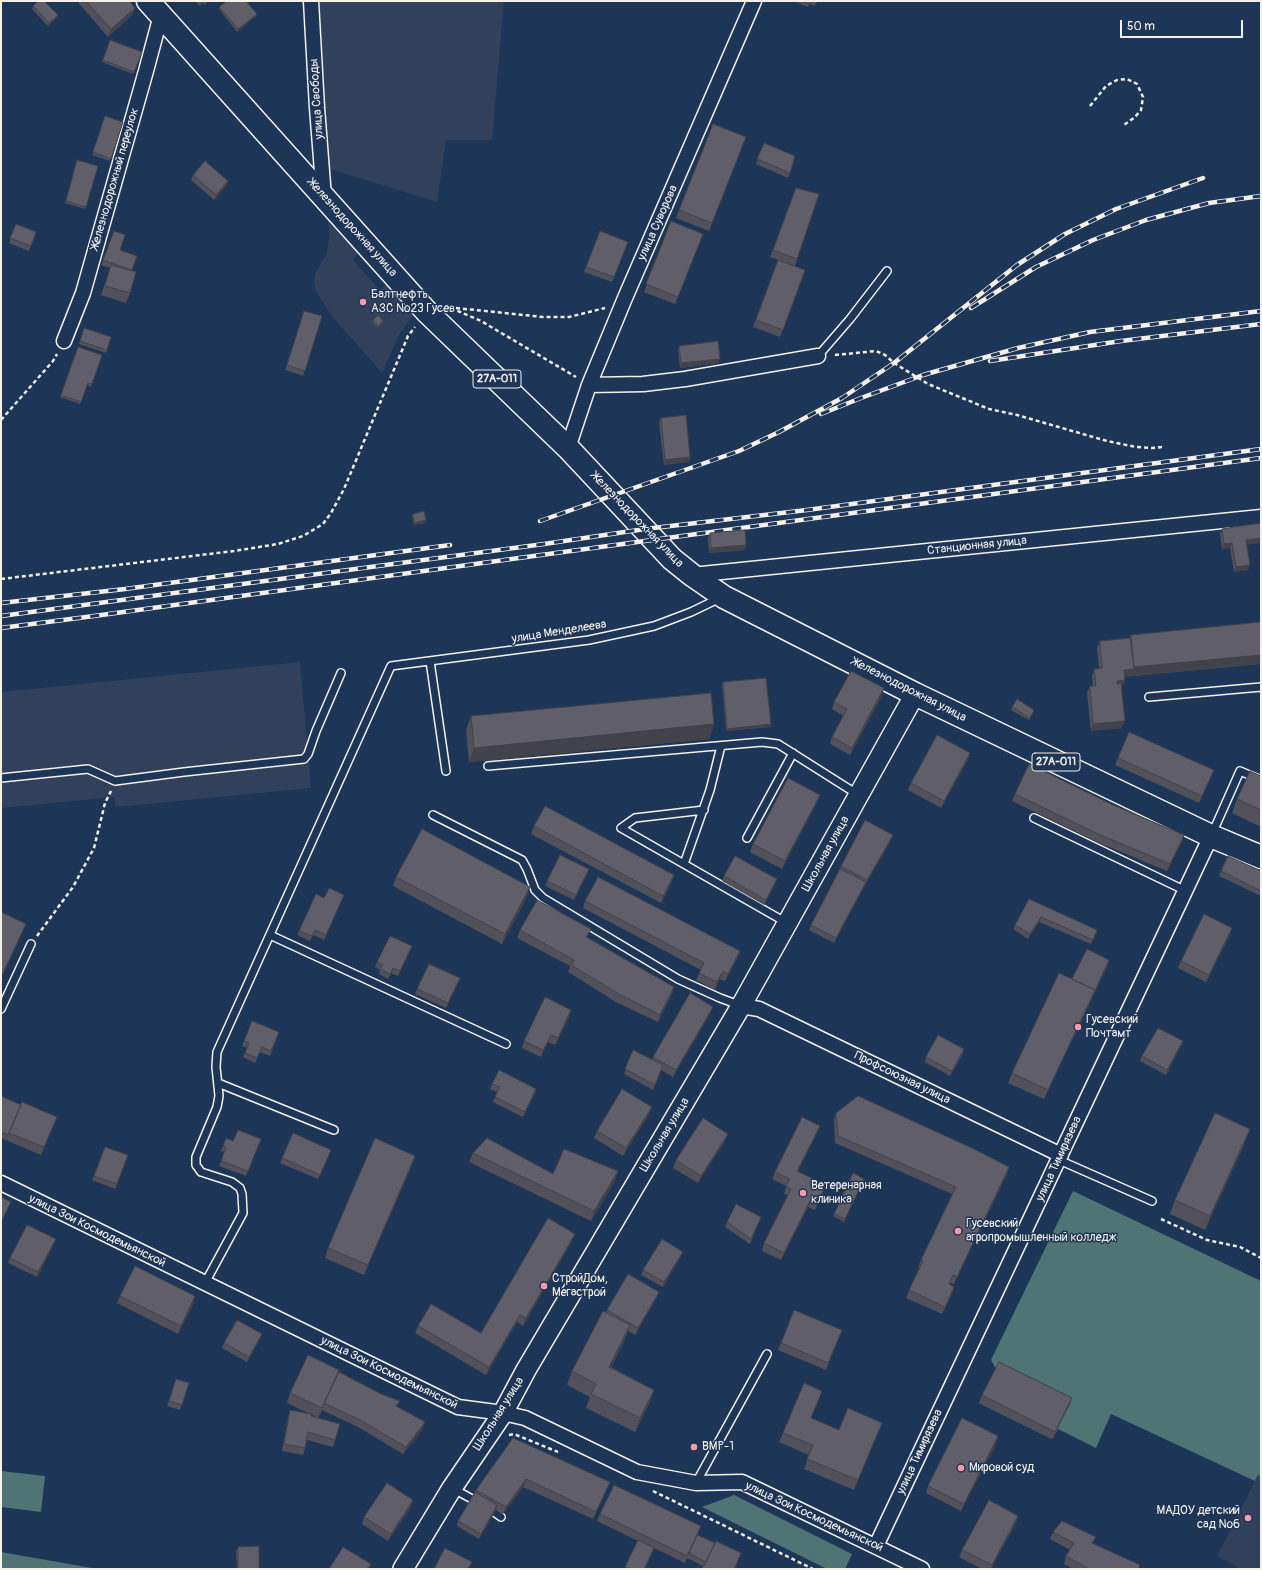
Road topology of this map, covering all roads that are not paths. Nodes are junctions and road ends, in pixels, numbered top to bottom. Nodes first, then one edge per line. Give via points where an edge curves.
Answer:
1 (311, 1) edge
2 (754, 1) edge
3 (154, 8) edge
4 (324, 198) junction
5 (887, 272) dead end
6 (64, 341) road end
7 (818, 356) joint
8 (589, 385) junction
9 (568, 448) junction
10 (1261, 517) edge
11 (692, 575) junction
12 (724, 596) junction
13 (430, 661) junction
14 (341, 673) dead end
15 (1261, 687) edge
16 (915, 694) junction
17 (1149, 697) dead end
18 (721, 746) junction
19 (793, 754) junction
20 (488, 766) edge
21 (446, 772) dead end
22 (1, 778) edge
23 (1261, 780) edge
24 (859, 795) junction
25 (704, 810) junction
26 (433, 815) dead end
27 (1034, 818) dead end
28 (1211, 836) junction
29 (747, 838) dead end
30 (1261, 857) edge
31 (684, 864) junction
32 (1186, 891) junction
33 (788, 923) junction
34 (270, 935) junction
35 (30, 944) road end
36 (741, 1006) junction
37 (1, 1009) edge
38 (506, 1044) dead end
39 (218, 1083) junction
40 (334, 1130) dead end
41 (1060, 1157) junction
42 (1, 1183) edge
43 (1152, 1201) dead end
44 (205, 1283) junction
45 (767, 1354) dead end
46 (502, 1413) junction
47 (696, 1483) junction
48 (452, 1488) junction
49 (472, 1499) edge
50 (494, 1512) edge
51 (501, 1517) edge
52 (876, 1546) junction
53 (403, 1569) edge
54 (922, 1569) edge

1 - 4 street, улица Свободы
2 - 8 street, улица Суворова
3 - 4 main road, Железнодорожная улица / 27А-011
3 - 6 street, Железнодорожный переулок via 146,71 83,293
4 - 9 main road, Железнодорожная улица / 27А-011 via 426,311
5 - 7 lane
7 - 8 street via 685,379 643,384
8 - 9 street, улица Суворова
9 - 11 main road, Железнодорожная улица / 27А-011 via 672,559
10 - 11 street, Станционная улица
11 - 12 main road, Железнодорожная улица / 27А-011
12 - 13 lane, улица Менделеева via 654,626 589,640
12 - 16 main road, Железнодорожная улица / 27А-011
13 - 21 lane
13 - 34 lane, улица Менделеева via 391,666
14 - 22 lane via 304,759 115,781 88,769
15 - 17 lane
16 - 24 main road, Школьная улица
16 - 28 main road, Железнодорожная улица / 27А-011
18 - 19 lane via 762,742 778,744
18 - 20 lane
18 - 25 lane
19 - 24 lane
19 - 29 lane
23 - 28 lane via 1240,771
24 - 33 main road, Школьная улица
25 - 31 lane
25 - 31 lane via 635,818 621,828
26 - 36 lane via 522,860 535,890 543,898 678,979
27 - 32 lane
28 - 30 main road, Железнодорожная улица / 27А-011
28 - 32 street, улица Тимирязева
31 - 33 lane
32 - 41 street, улица Тимирязева
33 - 36 main road, Школьная улица
34 - 38 lane
34 - 39 lane via 217,1052
35 - 37 lane
36 - 41 street, Профсоюзная улица via 758,1009
36 - 46 main road, Школьная улица
39 - 40 lane
39 - 44 lane via 217,1107 196,1157 196,1165 201,1172 232,1182 240,1188 243,1213
41 - 43 lane
41 - 52 street, улица Тимирязева
42 - 44 street, улица Зои Космодемьянской
44 - 46 street, улица Зои Космодемьянской via 458,1407
45 - 47 lane
46 - 47 street, улица Зои Космодемьянской via 524,1418 637,1472
46 - 48 main road, Школьная улица
47 - 52 street, улица Зои Космодемьянской via 742,1482
48 - 49 lane
48 - 53 main road, Школьная улица
50 - 51 lane
52 - 54 street, улица Зои Космодемьянской

